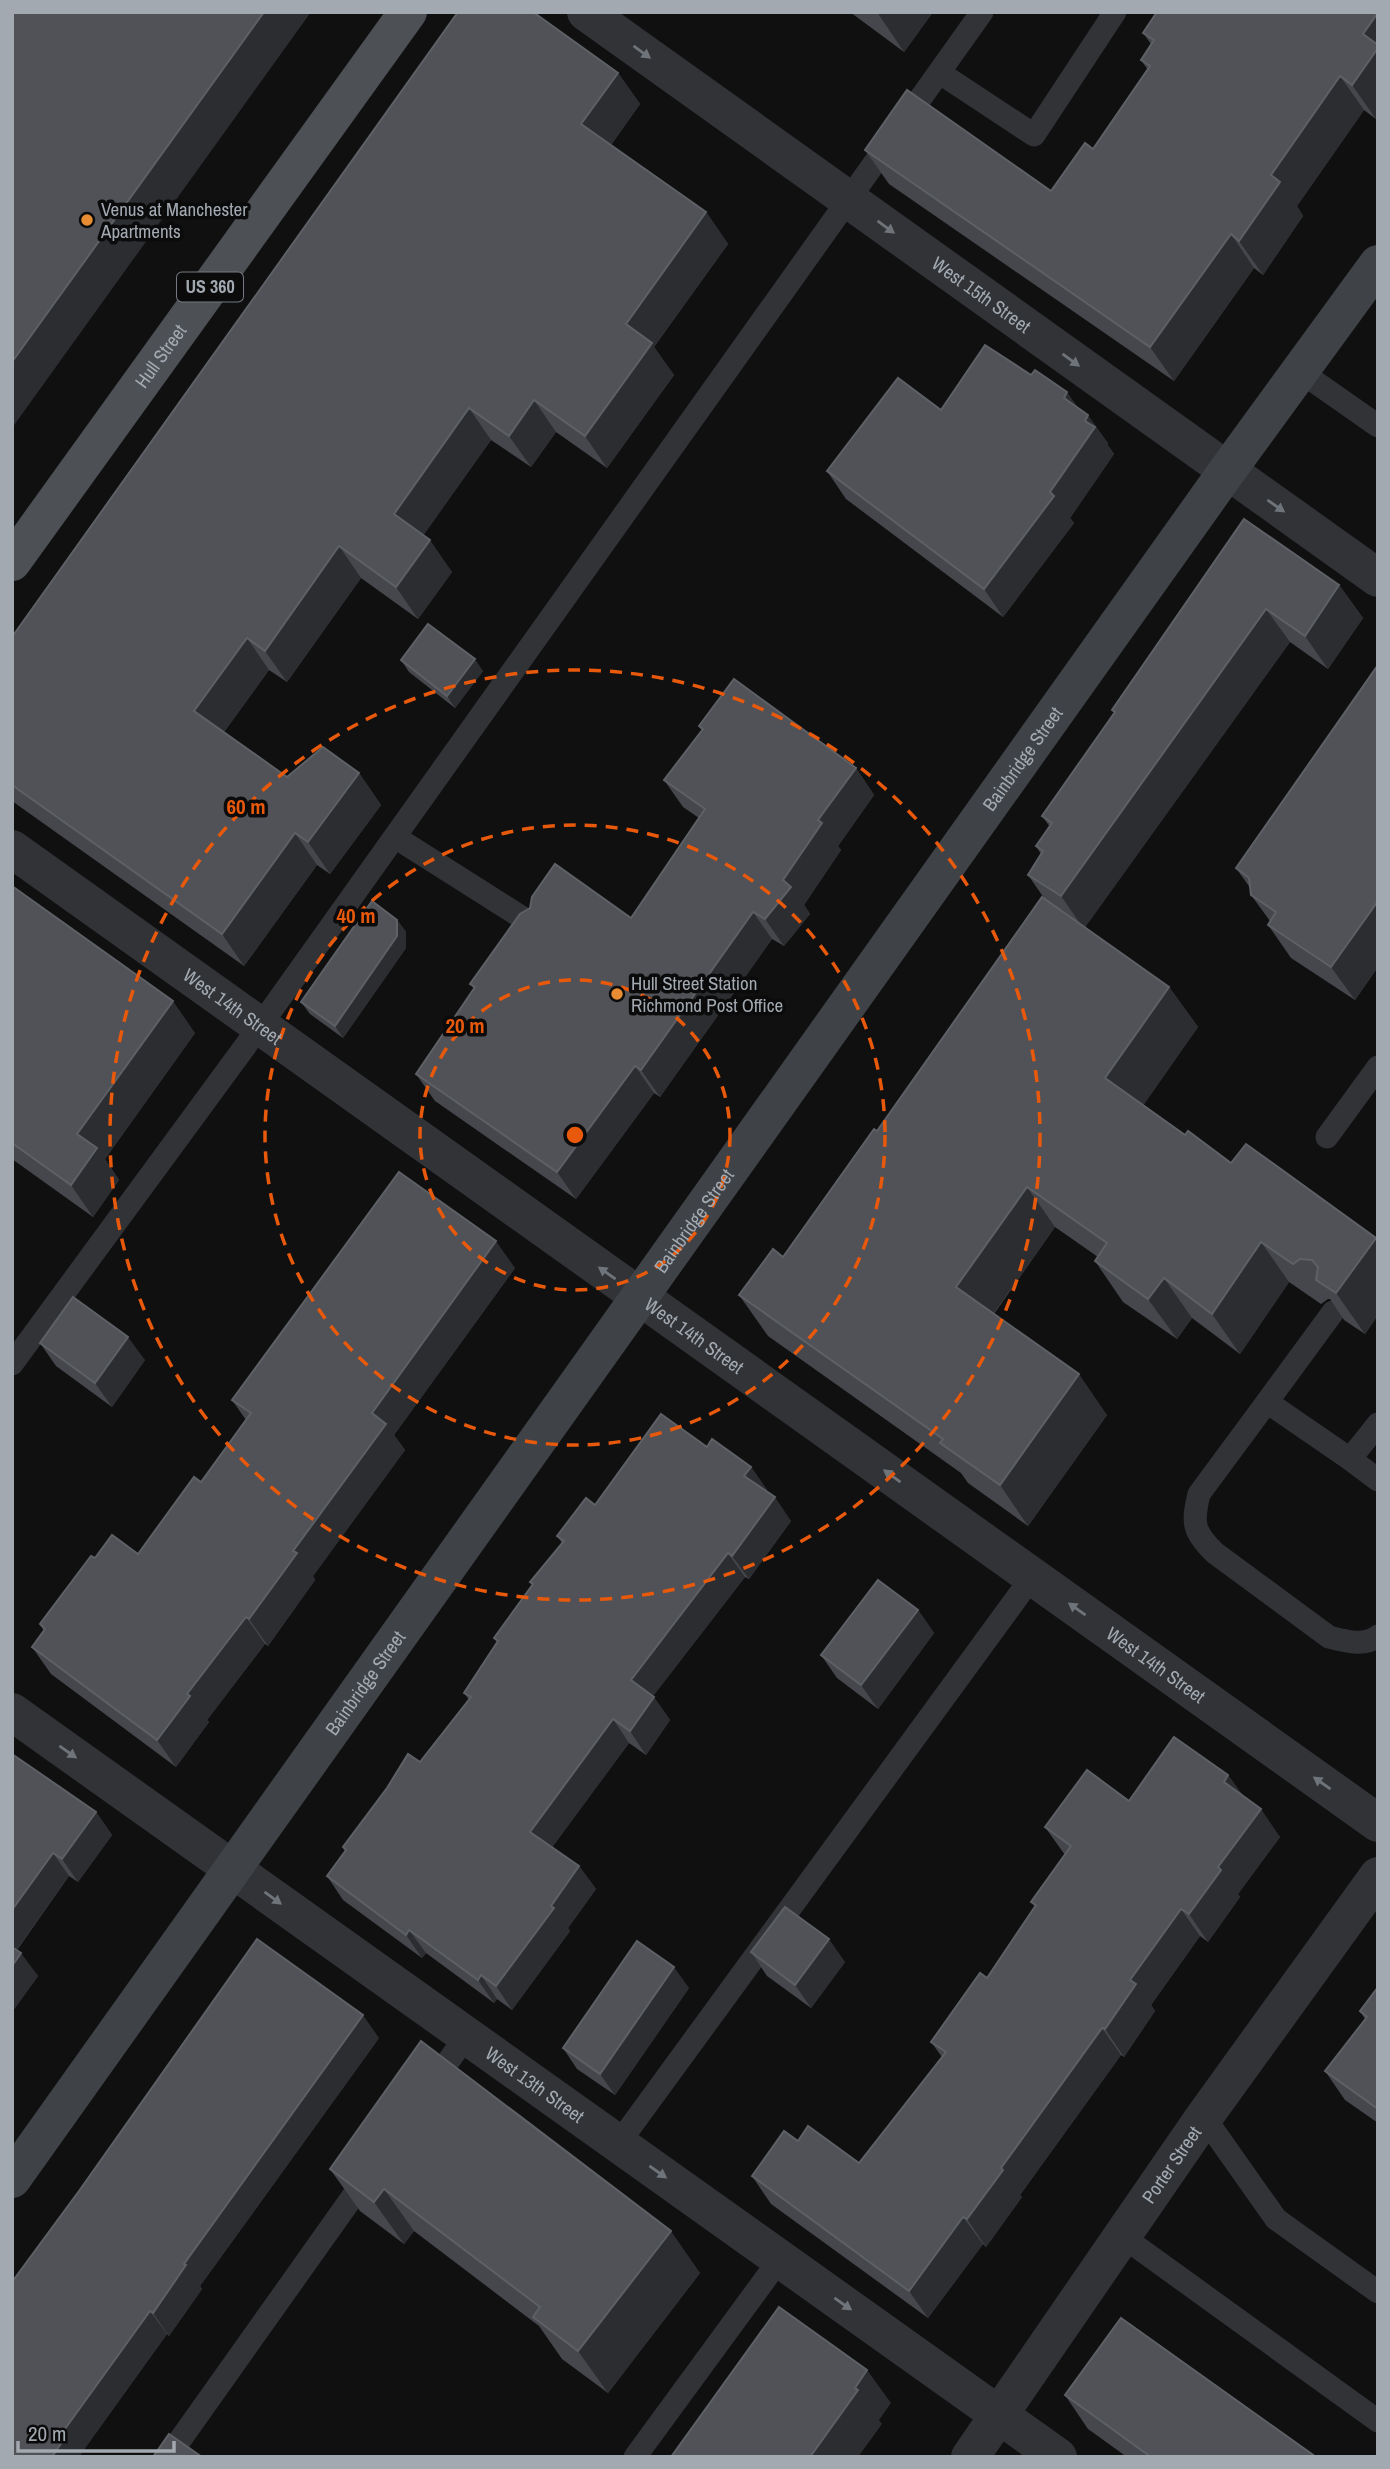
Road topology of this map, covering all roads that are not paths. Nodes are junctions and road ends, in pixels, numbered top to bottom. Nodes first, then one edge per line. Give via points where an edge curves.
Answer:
1 (408, 12) edge
2 (586, 12) edge
3 (982, 12) edge
4 (1115, 12) edge
5 (940, 73) junction
6 (849, 201) junction
7 (1378, 264) edge
8 (1301, 372) junction
9 (1378, 426) edge
10 (1227, 471) junction
11 (12, 562) edge
12 (1378, 578) edge
13 (395, 837) junction
14 (12, 849) edge
15 (537, 928) edge
16 (260, 1026) junction
17 (1378, 1067) edge
18 (1327, 1137) dead end
19 (640, 1296) junction
20 (1333, 1312) edge
21 (12, 1364) edge
22 (1267, 1402) junction
23 (1378, 1424) edge
24 (1350, 1459) junction
25 (1378, 1480) edge
26 (1032, 1577) junction
27 (1378, 1636) edge
28 (12, 1712) edge
29 (1378, 1823) edge
30 (232, 1868) junction
31 (1378, 1876) edge
32 (467, 2035) junction
33 (418, 2104) edge
34 (1204, 2117) junction
35 (618, 2144) junction
36 (378, 2161) edge
37 (12, 2179) edge
38 (1122, 2236) junction
39 (780, 2259) junction
40 (1378, 2292) edge
41 (1000, 2415) junction
42 (1378, 2421) edge
43 (169, 2457) edge
44 (635, 2457) edge
45 (970, 2457) edge
46 (1058, 2457) edge

1 - 11 main road, Hull Street / US 360
2 -> 6 street, West 15th Street
3 - 5 lane
4 - 5 lane via 1034,135
5 - 6 lane
6 -> 10 street, West 15th Street
6 - 13 lane
7 - 8 street, Bainbridge Street
8 - 9 lane
8 - 10 street, Bainbridge Street
10 -> 12 street, West 15th Street
10 - 19 street, Bainbridge Street
13 - 15 lane
13 - 16 lane
14 - 16 street, West 14th Street
19 -> 16 street, West 14th Street
16 - 21 lane
17 - 18 lane
26 -> 19 street, West 14th Street
19 - 30 street, Bainbridge Street
20 - 22 lane
22 - 24 lane
22 - 27 lane via 1199,1494 1195,1512 1198,1537 1329,1637 1351,1643
23 - 24 lane
24 - 25 lane
29 -> 26 street, West 14th Street
26 - 35 lane
28 -> 30 street, West 13th Street
30 -> 32 street, West 13th Street
30 - 37 street, Bainbridge Street
31 - 34 street, Porter Street
32 - 33 lane
32 - 35 street, West 13th Street
34 - 38 street, Porter Street
34 - 40 lane via 1276,2219
35 -> 39 street, West 13th Street
36 - 43 lane
38 - 41 street, Porter Street
38 - 42 lane
39 -> 41 street, West 13th Street
39 - 44 lane
41 - 45 street, Porter Street
41 - 46 street, West 13th Street

